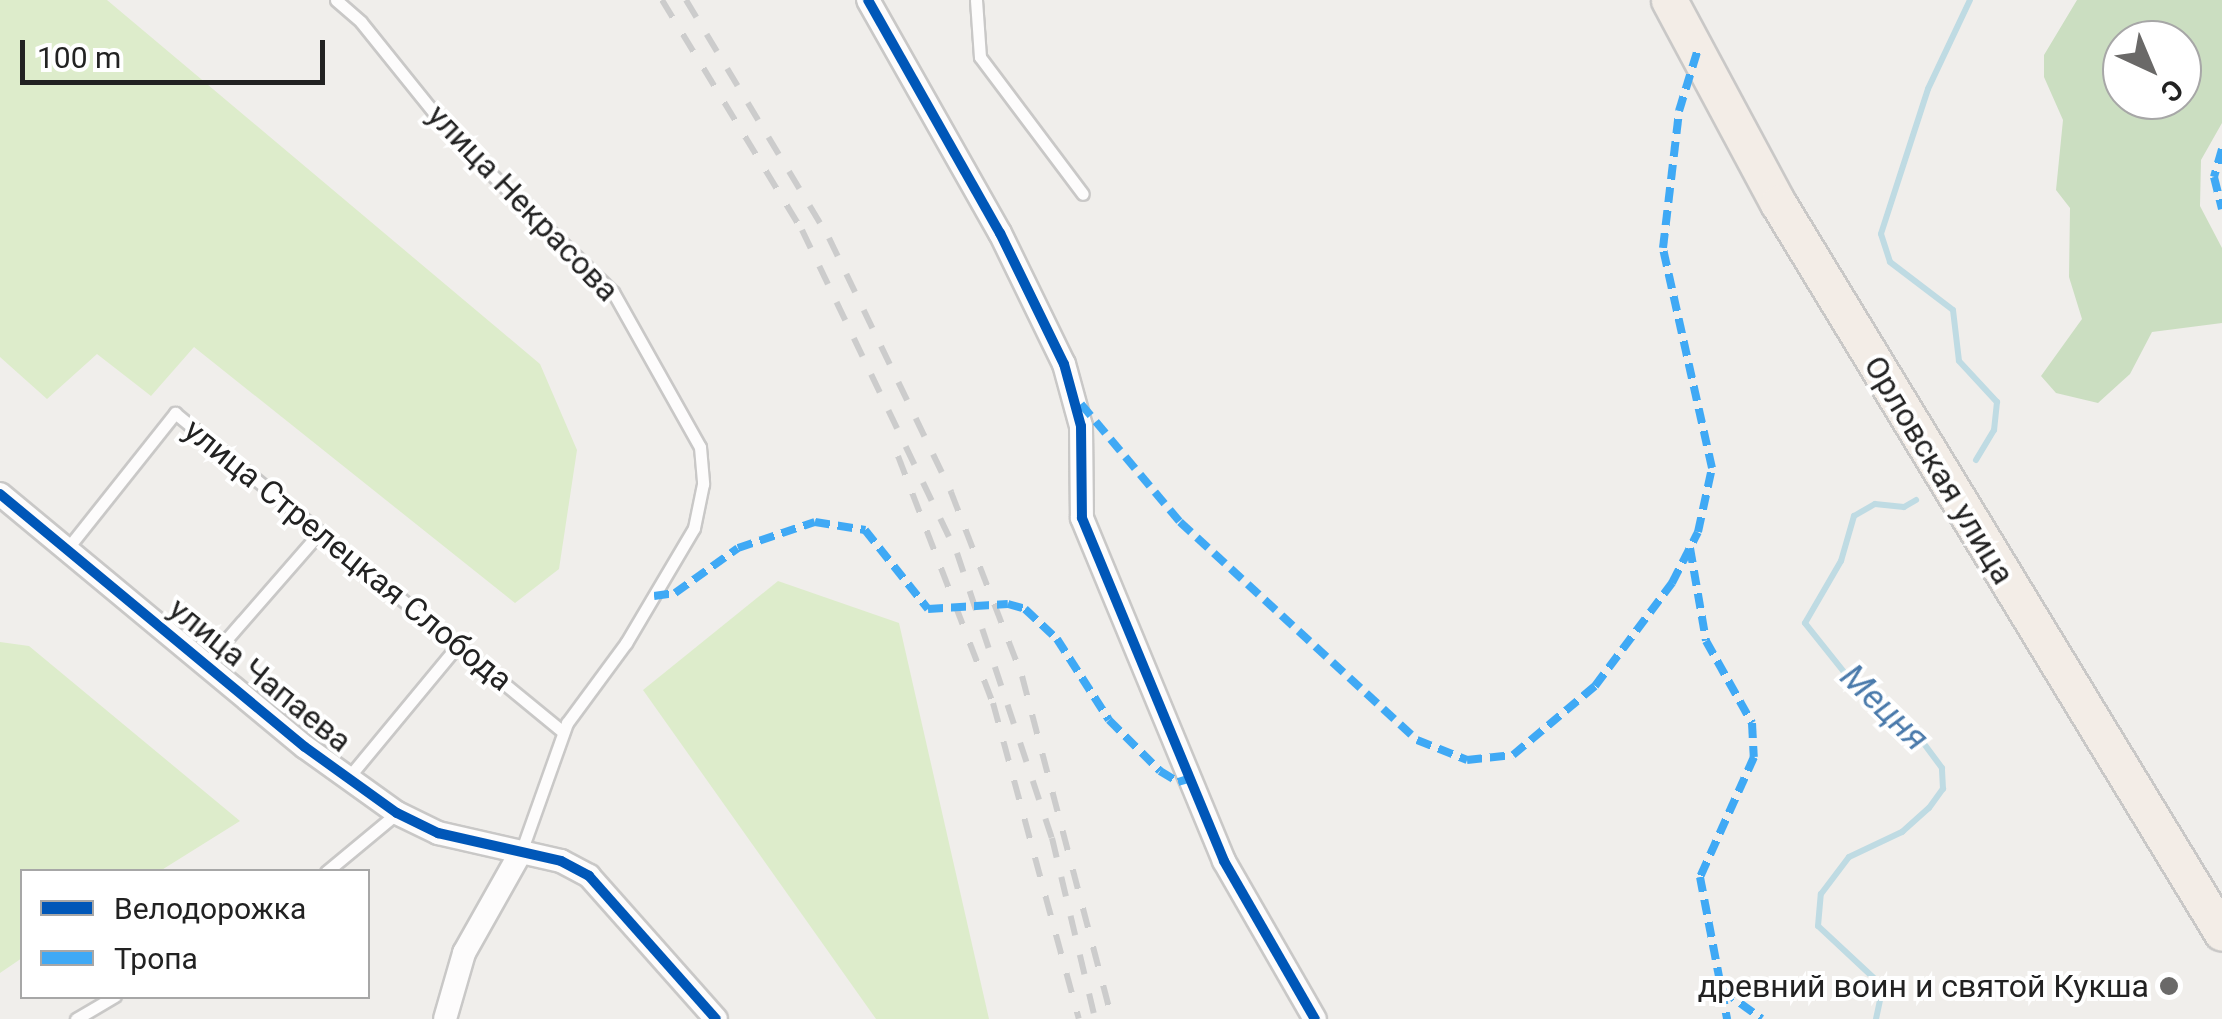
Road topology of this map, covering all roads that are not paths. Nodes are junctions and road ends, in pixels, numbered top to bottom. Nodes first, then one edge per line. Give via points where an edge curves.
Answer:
1 (336, 0) edge
2 (868, 0) edge
3 (976, 0) edge
4 (1670, 0) edge
5 (1083, 194) dead end
6 (0, 494) edge
7 (320, 532) junction
8 (67, 549) junction
9 (459, 644) junction
10 (205, 664) junction
11 (563, 732) junction
12 (348, 778) junction
13 (397, 813) junction
14 (518, 852) junction
15 (330, 869) edge
16 (2222, 933) edge
17 (110, 999) edge
18 (76, 1019) edge
19 (444, 1019) edge
20 (716, 1019) edge
21 (1315, 1019) edge

1 - 11 lane, улица Некрасова via 455,140 614,292 700,447 704,484 694,528
2 - 21 street via 1000,233 1064,364 1081,426 1082,518 1224,861
3 - 5 lane via 980,57
4 - 16 main road, Орловская улица via 1778,203
6 - 8 street, улица Чапаева
7 - 8 lane, улица Стрелецкая Слобода via 174,414
7 - 9 lane, улица Стрелецкая Слобода
7 - 10 lane
8 - 10 street, улица Чапаева
9 - 11 lane, улица Стрелецкая Слобода
9 - 12 lane
10 - 12 street, улица Чапаева
11 - 14 lane, улица Некрасова
12 - 13 street, улица Чапаева
13 - 14 street, улица Чапаева via 438,832
13 - 15 lane
14 - 19 street via 464,953
14 - 20 street via 589,876
17 - 18 lane

